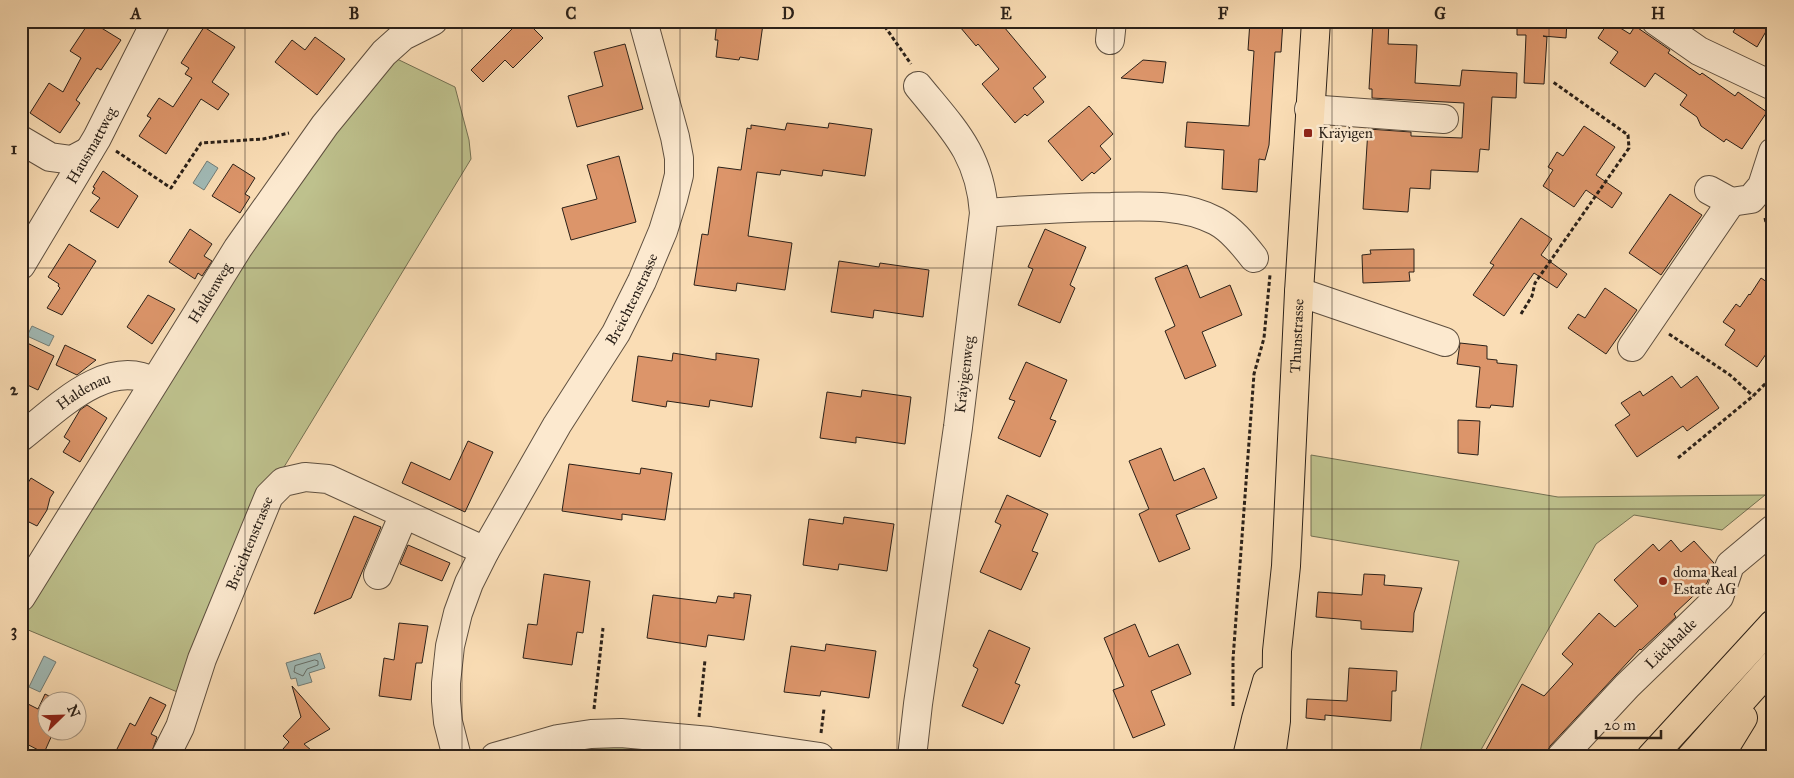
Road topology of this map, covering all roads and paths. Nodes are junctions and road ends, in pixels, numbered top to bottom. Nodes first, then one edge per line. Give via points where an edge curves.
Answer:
1 (156, 21) edge
2 (433, 21) edge
3 (643, 21) edge
4 (881, 21) edge
5 (1316, 21) edge
6 (1656, 21) edge
7 (1553, 82) dead end
8 (918, 86) joint
9 (1773, 86) edge
10 (1309, 109) junction
11 (1444, 119) dead end
12 (324, 125) junction
13 (21, 140) edge
14 (93, 145) junction
15 (1773, 152) edge
16 (984, 213) junction
17 (1254, 258) dead end
18 (21, 266) edge
19 (1299, 284) junction
20 (1521, 314) dead end
21 (1654, 315) junction
22 (1445, 342) dead end
23 (1632, 347) dead end
24 (1773, 376) edge
25 (154, 382) junction
26 (1753, 396) junction
27 (21, 437) edge
28 (1678, 458) dead end
29 (404, 514) junction
30 (1773, 530) edge
31 (485, 551) junction
32 (378, 575) dead end
33 (21, 597) edge
34 (1773, 624) edge
35 (603, 628) dead end
36 (1277, 651) junction
37 (705, 660) dead end
38 (1773, 665) edge
39 (1773, 670) edge
40 (1233, 713) dead end
41 (591, 734) junction
42 (705, 746) edge
43 (1658, 748) edge
44 (1240, 753) edge
45 (165, 757) edge
46 (457, 757) edge
47 (495, 757) edge
48 (820, 757) edge
49 (912, 757) edge
50 (1201, 757) edge
51 (1271, 757) edge
52 (1561, 757) edge
53 (1643, 757) edge
54 (1691, 757) edge
55 (1719, 757) edge

1 - 14 street, Hausmattweg
2 - 12 street, Haldenweg via 402,36 384,53
3 - 31 street, Breichtenstrasse via 680,158 673,199 642,281 616,333 557,425
4 - 8 path via 915,70
5 - 10 main road, Thunstrasse
6 - 9 street via 1699,51
7 - 20 path via 1628,134 1629,148 1535,283 1532,296
8 - 16 street, Kräyigenweg via 957,134 970,156 979,176
10 - 11 street
10 - 19 main road, Thunstrasse
12 - 14 path via 263,139 201,143 172,188
12 - 25 street, Haldenweg via 238,248
13 - 14 street via 50,157 72,160
14 - 18 street, Hausmattweg
15 - 21 street via 1762,186 1751,199 1720,196
16 - 17 street via 1149,206 1193,212 1216,221
16 - 49 street, Kräyigenweg
19 - 22 street
19 - 36 main road, Thunstrasse via 1286,566
19 - 40 path via 1271,271 1264,338 1254,374 1233,659
21 - 23 street
21 - 26 path via 1668,325 1665,332 1730,375
24 - 26 path
25 - 27 street, Haldenau via 132,375 116,375 99,381
25 - 33 street, Haldenweg
26 - 28 path
29 - 31 street, Breichtenstrasse
29 - 32 street
29 - 45 street, Breichtenstrasse via 328,479 305,477 284,482 269,496 202,659 180,727
30 - 52 street, Lückhalde via 1730,565 1719,597 1627,686
31 - 46 street, Breichtenstrasse via 469,582 450,646 446,702
34 - 43 main road
35 - 41 path
36 - 44 main road, Thunstrasse via 1256,719
36 - 51 main road, Thunstrasse via 1276,721
37 - 42 path
38 - 54 main road
39 - 55 main road
41 - 42 street via 621,733
41 - 47 street via 558,739
42 - 48 street
43 - 53 main road
44 - 50 path

